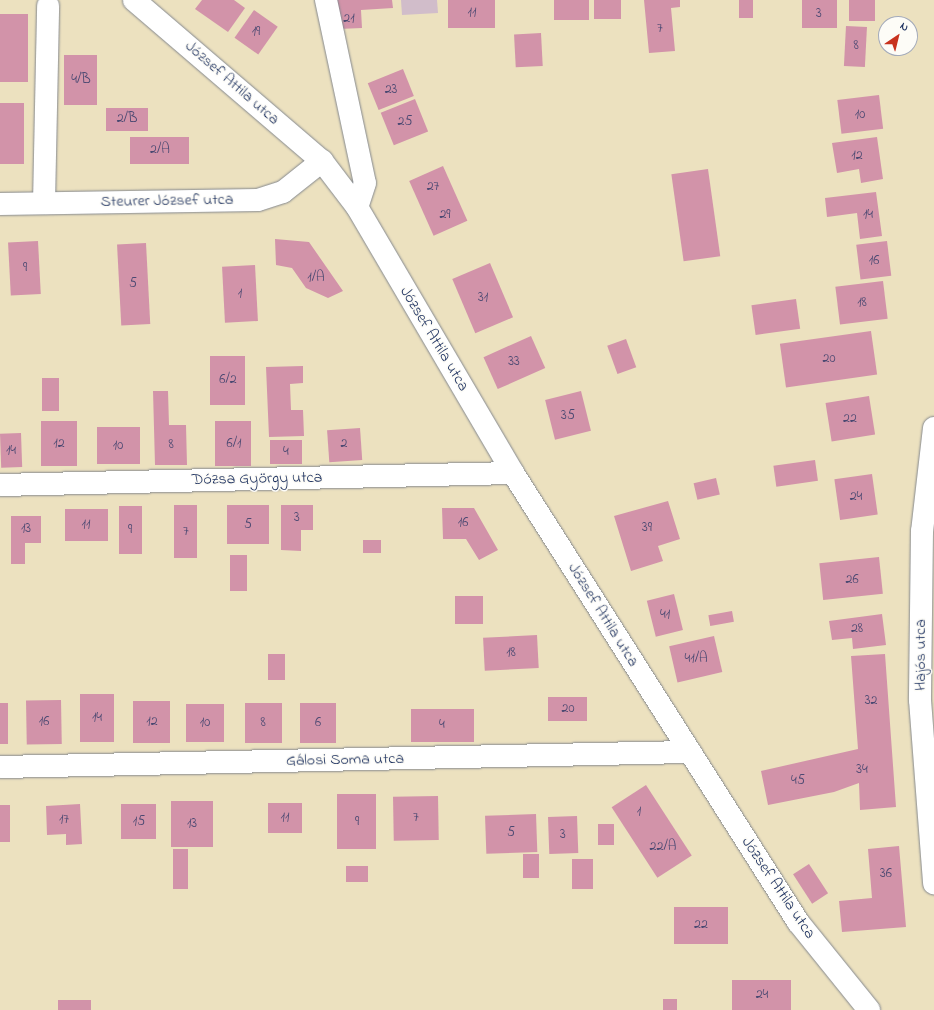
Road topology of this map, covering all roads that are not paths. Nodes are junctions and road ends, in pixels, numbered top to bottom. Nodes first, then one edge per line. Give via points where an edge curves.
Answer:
1 (134, 0) edge
2 (326, 0) edge
3 (48, 6) dead end
4 (322, 161) junction
5 (0, 204) edge
6 (44, 204) junction
7 (357, 207) junction
8 (934, 428) edge
9 (513, 473) junction
10 (0, 484) edge
11 (690, 752) junction
12 (0, 767) edge
13 (934, 883) edge
14 (869, 1010) edge

1 - 4 street, József Attila utca
2 - 7 street via 365,183
3 - 6 street
4 - 6 street, Steurer József utca via 283,192 258,200
4 - 7 street, József Attila utca
5 - 6 street, Steurer József utca
7 - 9 street, József Attila utca
8 - 13 street, Hajós utca via 922,531 920,700
9 - 10 street, Dózsa György utca
9 - 11 street, József Attila utca
11 - 12 street, Gálosi Soma utca
11 - 14 street, József Attila utca via 798,922

